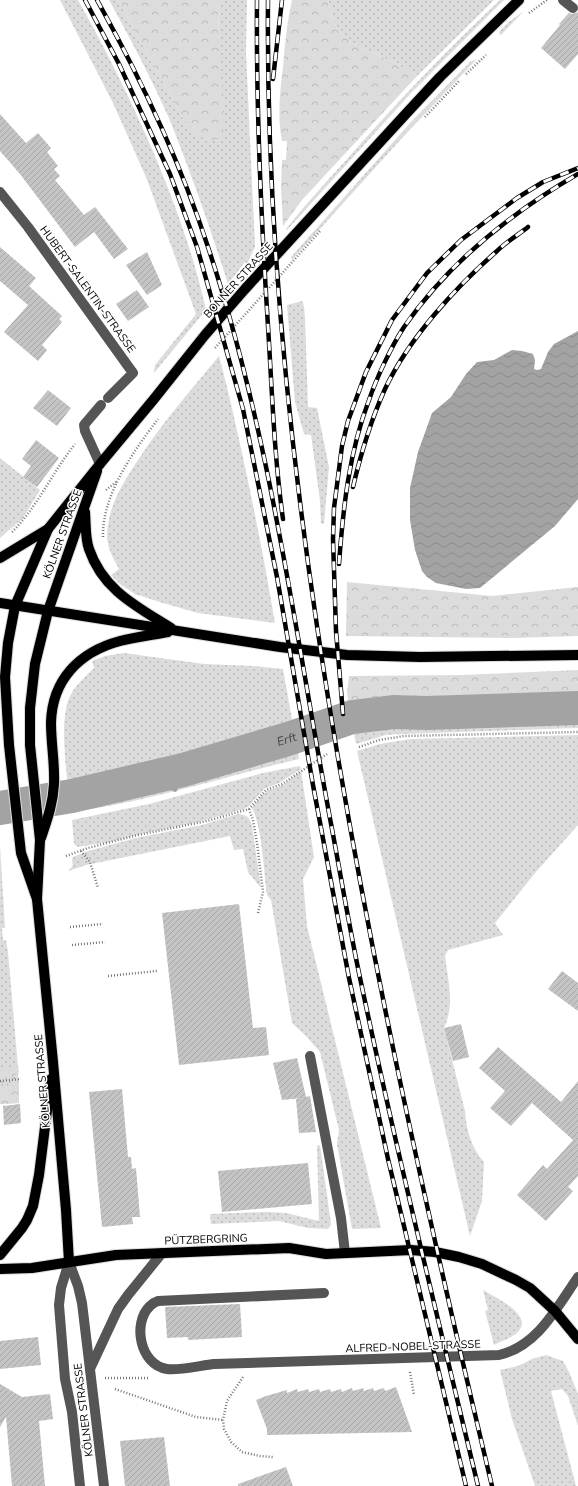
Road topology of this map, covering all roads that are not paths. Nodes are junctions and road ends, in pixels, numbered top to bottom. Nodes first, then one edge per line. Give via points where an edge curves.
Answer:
1 (519, 0) edge
2 (563, 0) edge
3 (573, 8) dead end
4 (0, 192) edge
5 (100, 464) junction
6 (85, 508) junction
7 (48, 529) junction
8 (0, 558) edge
9 (0, 603) edge
10 (15, 606) junction
11 (48, 611) junction
12 (176, 631) junction
13 (578, 655) edge
14 (3, 674) edge
15 (39, 845) junction
16 (37, 899) junction
17 (310, 1056) dead end
18 (53, 1062) junction
19 (162, 1253) junction
20 (345, 1253) junction
21 (0, 1255) edge
22 (69, 1262) junction
23 (0, 1270) edge
24 (578, 1277) edge
25 (324, 1293) dead end
26 (555, 1311) junction
27 (578, 1339) edge
28 (90, 1373) junction
29 (80, 1486) edge
30 (104, 1486) edge

1 - 5 main road, BONNER STRASSE via 440,78 305,222 205,335
2 - 3 street
4 - 5 street, HUBERT-SALENTIN-STRASSE via 133,373 84,425
5 - 6 main road, KÖLNER STRASSE
5 - 7 main road, BONNER STRASSE
6 - 11 main road, KÖLNER STRASSE
6 - 12 main road via 88,548 109,585 125,599
7 - 8 main road
7 - 10 main road, BONNER STRASSE
9 - 10 main road
10 - 11 main road
10 - 14 main road, KÖLNER STRASSE
11 - 12 main road
11 - 15 main road, KÖLNER STRASSE via 34,672 30,708 30,745
12 - 13 main road via 310,652 347,655
12 - 15 main road via 119,641 95,651 80,660 60,684 52,708 54,784 51,810
14 - 16 main road, KÖLNER STRASSE via 21,853
15 - 16 main road, KÖLNER STRASSE
16 - 18 main road, KÖLNER STRASSE
17 - 20 street via 341,1218
18 - 21 main road via 36,1195 27,1220
18 - 22 main road, KÖLNER STRASSE
19 - 20 main road, PÜTZBERGRING via 289,1248 326,1254
19 - 22 main road, PÜTZBERGRING via 116,1255
19 - 28 street via 118,1309
20 - 26 main road, PÜTZBERGRING via 411,1250 459,1257 482,1264 516,1280 530,1288
22 - 23 main road, PÜTZBERGRING
22 - 28 street, KÖLNER STRASSE via 82,1303
22 - 29 street, KÖLNER STRASSE via 59,1305 65,1379 72,1412
24 - 26 street, ALFRED-NOBEL-STRASSE
25 - 26 street, ALFRED-NOBEL-STRASSE via 158,1300 150,1306 144,1316 142,1346 151,1361 168,1369 214,1364 499,1355 514,1351 527,1343
26 - 27 main road, PÜTZBERGRING
28 - 30 street, KÖLNER STRASSE

